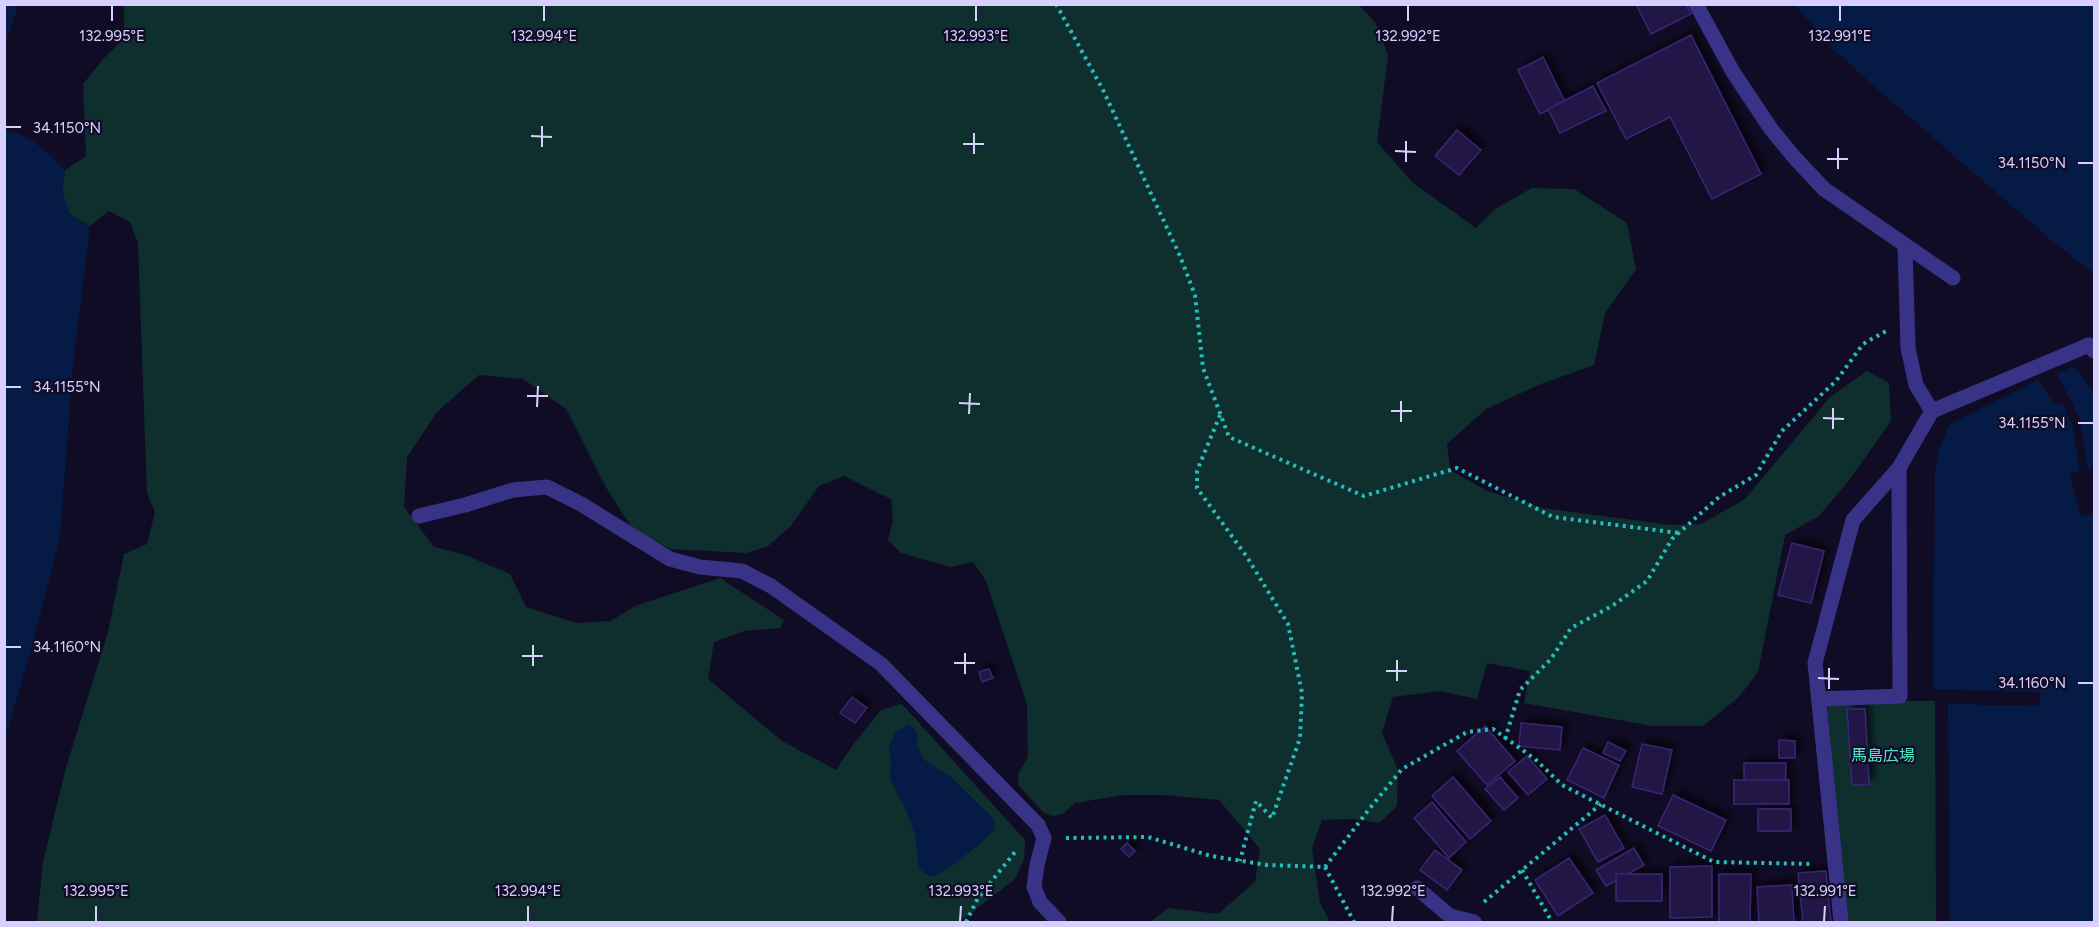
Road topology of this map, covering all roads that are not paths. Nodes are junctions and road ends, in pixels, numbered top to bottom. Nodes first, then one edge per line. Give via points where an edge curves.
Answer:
1 (1696, 4) edge
2 (1905, 246) junction
3 (1953, 278) dead end
4 (2094, 351) edge
5 (1932, 411) junction
6 (1899, 468) junction
7 (419, 516) dead end
8 (1819, 699) junction
9 (1417, 888) dead end
10 (1059, 922) edge
11 (1474, 922) edge
12 (1841, 922) edge

1 - 2 street via 1733,72 1794,157 1824,189
2 - 3 street
2 - 5 street via 1908,348 1916,385
4 - 5 street via 2090,345
5 - 6 street
6 - 8 street via 1853,520 1815,663
6 - 8 street via 1900,696
7 - 10 street via 513,490 547,487 670,559 742,571 771,586 881,664 1041,831 1034,887 1040,902
8 - 12 street
9 - 11 street via 1450,916

